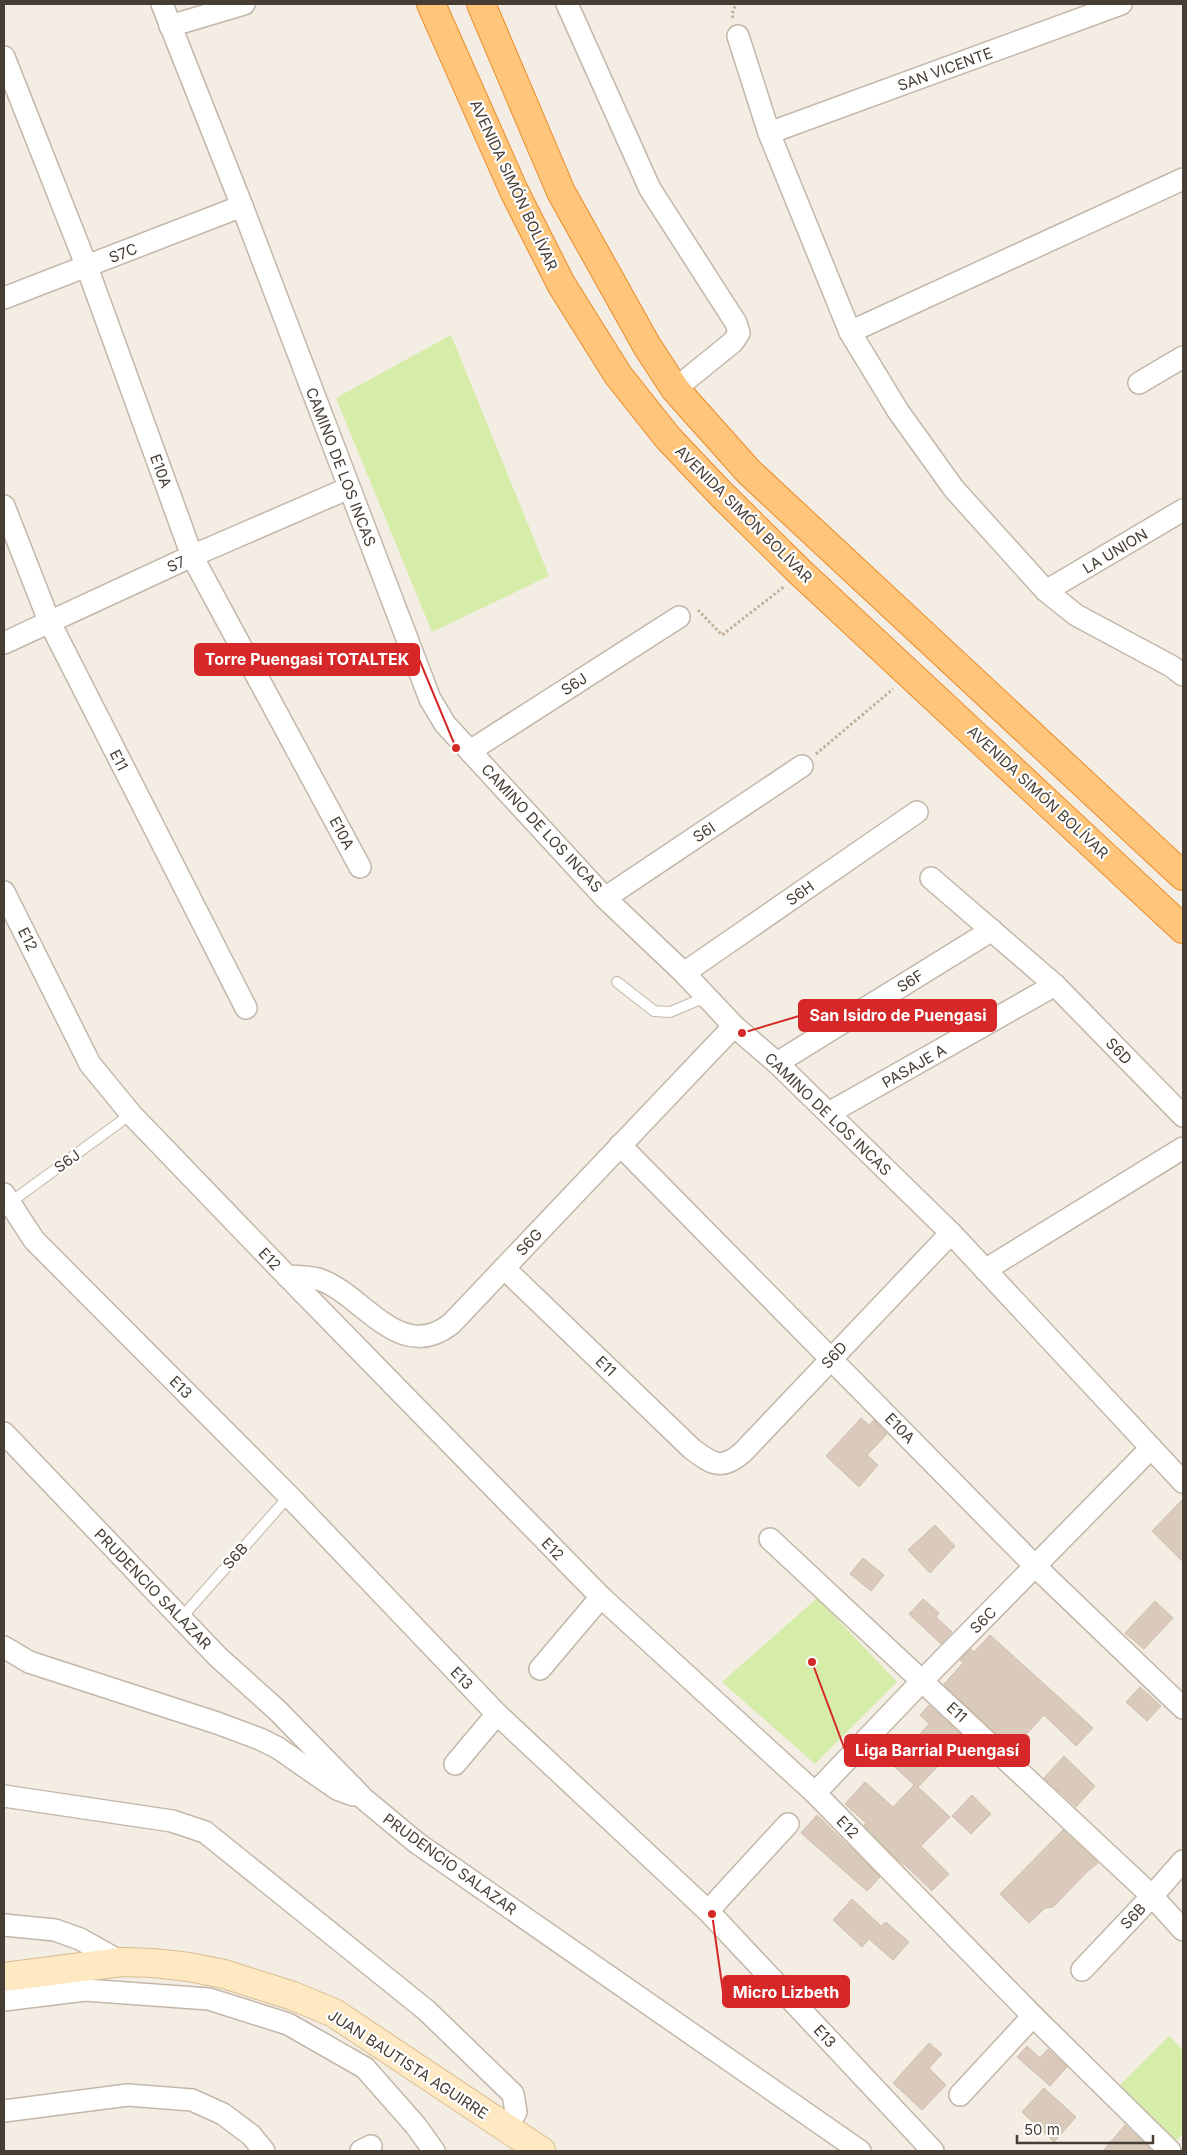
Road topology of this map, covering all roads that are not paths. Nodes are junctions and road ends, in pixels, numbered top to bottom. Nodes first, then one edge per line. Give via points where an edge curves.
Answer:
1 (162, 4) edge
2 (244, 4) edge
3 (431, 4) edge
4 (481, 4) edge
5 (567, 4) edge
6 (1121, 4) edge
7 (170, 26) junction
8 (738, 36) dead end
9 (4, 57) edge
10 (769, 134) junction
11 (1183, 179) edge
12 (242, 206) junction
13 (86, 267) junction
14 (4, 298) edge
15 (850, 332) junction
16 (1183, 357) edge
17 (1139, 383) dead end
18 (675, 389) junction
19 (349, 488) junction
20 (4, 506) edge
21 (1183, 510) edge
22 (192, 556) junction
23 (1046, 591) junction
24 (679, 617) road end
25 (49, 621) junction
26 (4, 643) edge
27 (1183, 675) edge
28 (470, 751) junction
29 (802, 766) road end
30 (917, 812) dead end
31 (360, 867) dead end
32 (1183, 876) edge
33 (932, 878) dead end
34 (4, 892) edge
35 (605, 898) junction
36 (1183, 929) edge
37 (992, 930) junction
38 (684, 973) junction
39 (617, 982) dead end
40 (1055, 985) junction
41 (706, 997) junction
42 (246, 1008) dead end
43 (734, 1026) junction
44 (777, 1063) junction
45 (131, 1114) junction
46 (829, 1114) junction
47 (1183, 1116) edge
48 (620, 1145) junction
49 (1183, 1148) edge
50 (5, 1202) edge
51 (951, 1233) junction
52 (504, 1268) junction
53 (984, 1270) junction
54 (287, 1276) junction
55 (832, 1358) junction
56 (4, 1434) edge
57 (1151, 1448) junction
58 (711, 1462) joint
59 (1183, 1482) edge
60 (288, 1496) junction
61 (770, 1538) dead end
62 (1036, 1567) junction
63 (601, 1597) junction
64 (182, 1617) junction
65 (4, 1647) edge
66 (540, 1669) dead end
67 (923, 1680) junction
68 (1183, 1708) edge
69 (497, 1714) junction
70 (455, 1764) dead end
71 (815, 1793) junction
72 (4, 1796) edge
73 (364, 1799) junction
74 (788, 1824) dead end
75 (1183, 1860) edge
76 (1152, 1896) junction
77 (708, 1911) junction
78 (4, 1925) edge
79 (1183, 1930) edge
80 (121, 1962) junction
81 (1082, 1970) dead end
82 (4, 1977) edge
83 (4, 2000) edge
84 (1033, 2016) junction
85 (960, 2095) dead end
86 (4, 2111) edge
87 (506, 2128) junction
88 (252, 2146) edge
89 (434, 2151) edge
90 (541, 2151) edge
91 (860, 2151) edge
92 (933, 2151) edge
93 (1170, 2151) edge

1 - 7 street, CAMINO DE LOS INCAS
2 - 7 street
3 - 36 highway, AVENIDA SIMÓN BOLÍVAR via 518,199 561,284 618,375 668,438 801,573
4 - 18 highway via 562,192 647,346
5 - 18 street via 650,188 736,323 739,333 733,342
6 - 10 street, SAN VICENTE
7 - 12 street, CAMINO DE LOS INCAS
8 - 10 street
9 - 13 street, E10A
10 - 15 street
11 - 15 street
12 - 13 street, S7C
12 - 19 street, CAMINO DE LOS INCAS
13 - 14 street, S7C
13 - 22 street, E10A
15 - 23 street via 898,410 954,489
16 - 17 street
18 - 32 highway via 750,472
19 - 22 street, S7
19 - 28 street, CAMINO DE LOS INCAS via 430,699 445,724
20 - 25 street, E11
21 - 23 street, LA UNION
22 - 25 street, S7
22 - 31 street, E10A
23 - 27 street via 1076,615
24 - 28 street, S6J
25 - 26 street, S7
25 - 42 street, E11
28 - 35 street, CAMINO DE LOS INCAS
29 - 35 street, S6I
30 - 38 street, S6H
33 - 37 street
34 - 45 street, E12 via 90,1064
35 - 38 street, CAMINO DE LOS INCAS
37 - 40 street
37 - 44 street, S6F
38 - 41 street, CAMINO DE LOS INCAS
39 - 41 lane via 654,1011 670,1012
40 - 46 street, PASAJE A
40 - 47 street, S6D
41 - 43 street, CAMINO DE LOS INCAS
43 - 44 street, CAMINO DE LOS INCAS
43 - 48 street, S6G
44 - 46 street, CAMINO DE LOS INCAS
45 - 50 lane, S6J
45 - 54 street, E12
46 - 51 street, CAMINO DE LOS INCAS
48 - 52 street, S6G
48 - 55 street, E10A
49 - 53 street
50 - 60 street, E13 via 34,1240
51 - 53 street, CAMINO DE LOS INCAS
51 - 55 street, S6D
52 - 54 street, S6G via 440,1333 422,1337 395,1331 330,1284 308,1277
52 - 58 street, E11 via 692,1448
53 - 57 street, CAMINO DE LOS INCAS
54 - 63 street, E12
55 - 58 street, S6D via 734,1460 718,1464
55 - 62 street, E10A
56 - 64 street, PRUDENCIO SALAZAR
57 - 59 street, CAMINO DE LOS INCAS
57 - 62 street, S6C
60 - 64 lane, S6B
60 - 69 street, E13
61 - 67 street, E11
62 - 67 street, S6C
62 - 68 street, E10A
63 - 66 street
63 - 71 street, E12
64 - 73 street, PRUDENCIO SALAZAR via 218,1657 277,1710
65 - 73 street via 29,1662 260,1739 337,1789
67 - 71 street, S6C
67 - 76 street, E11
69 - 70 street
69 - 77 street, E13
71 - 84 street, E12
72 - 87 street via 172,1821 205,1832 426,2010 513,2094 516,2112
73 - 91 street, PRUDENCIO SALAZAR via 417,1843
74 - 77 street
75 - 76 street, S6B
76 - 79 street, E11
76 - 81 street, S6B
77 - 92 street, E13
78 - 80 street via 55,1930 80,1939
80 - 82 main road, JUAN BAUTISTA AGUIRRE
80 - 87 main road, JUAN BAUTISTA AGUIRRE via 189,1967 224,1974 334,2013
83 - 89 street via 86,1990 209,1999 288,2024 365,2068
84 - 85 street
84 - 93 street, E12
86 - 88 street via 128,2096 192,2100 223,2114
87 - 90 main road, JUAN BAUTISTA AGUIRRE

